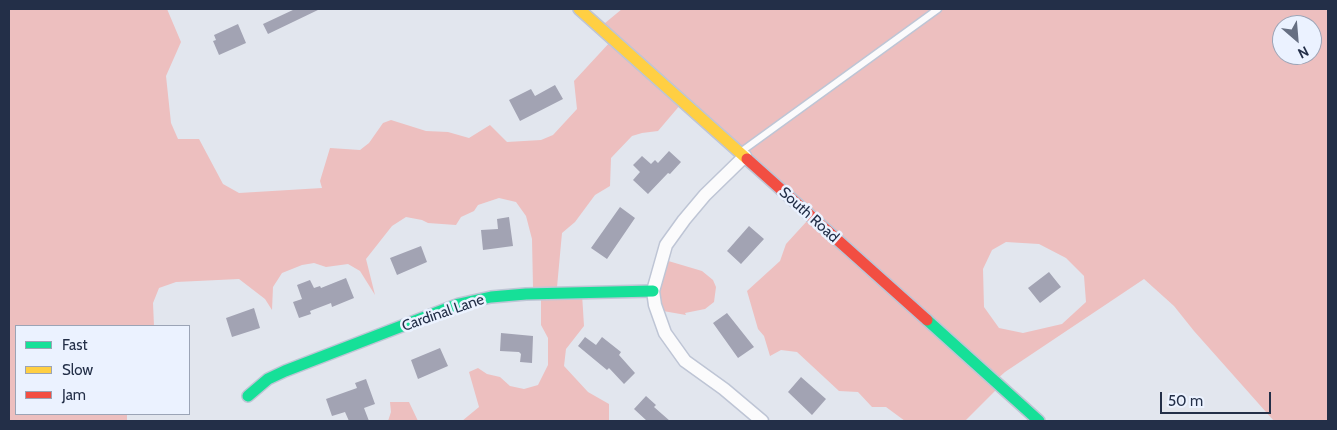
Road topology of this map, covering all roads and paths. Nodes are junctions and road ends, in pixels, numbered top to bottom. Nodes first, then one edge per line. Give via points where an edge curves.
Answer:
1 (579, 9) edge
2 (938, 9) edge
3 (743, 154) junction
4 (653, 290) junction
5 (248, 396) dead end
6 (762, 421) edge
7 (1039, 421) edge

1 - 3 street, South Road
2 - 3 lane
3 - 4 street via 704,195 666,245
3 - 7 street, South Road
4 - 5 street, Cardinal Lane via 491,296 459,304 285,371 268,379
4 - 6 street via 665,333 685,361

